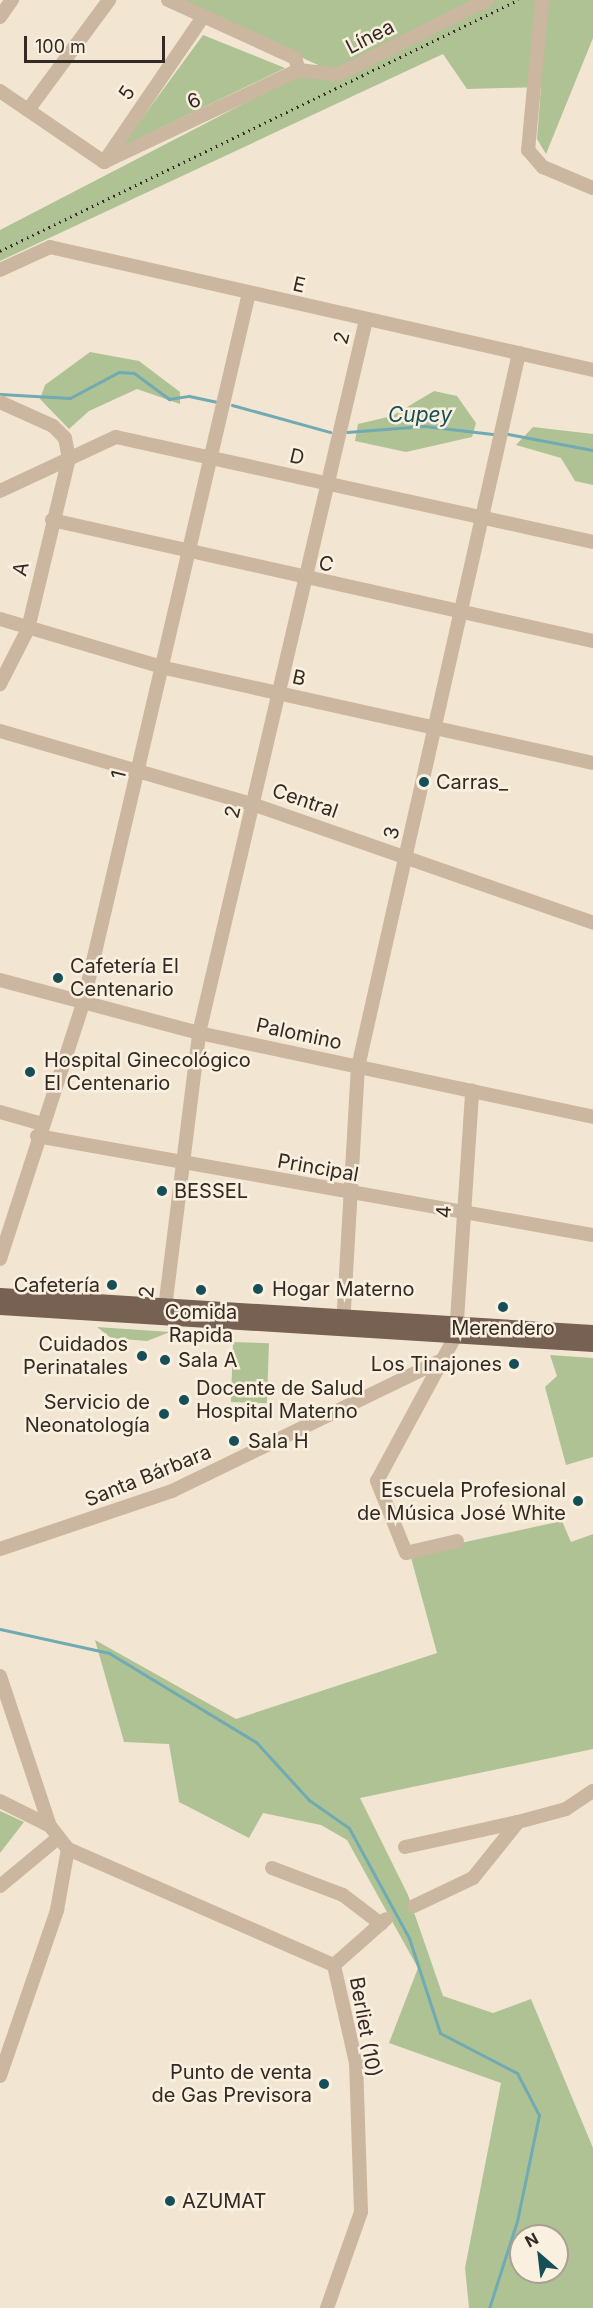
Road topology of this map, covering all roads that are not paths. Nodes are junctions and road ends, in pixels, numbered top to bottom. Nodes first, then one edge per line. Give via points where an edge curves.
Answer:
1 (12, 0) edge
2 (109, 0) edge
3 (168, 0) edge
4 (487, 0) edge
5 (542, 0) edge
6 (0, 16) edge
7 (203, 17) junction
8 (299, 70) junction
9 (0, 91) edge
10 (28, 110) junction
11 (104, 162) junction
12 (593, 188) edge
13 (0, 270) edge
14 (249, 293) junction
15 (366, 320) junction
16 (519, 353) junction
17 (593, 370) edge
18 (0, 402) edge
19 (69, 458) junction
20 (214, 458) junction
21 (327, 484) junction
22 (0, 491) edge
23 (481, 519) junction
24 (52, 520) junction
25 (593, 542) edge
26 (190, 553) junction
27 (304, 579) junction
28 (461, 615) junction
29 (0, 619) edge
30 (28, 629) junction
31 (593, 641) edge
32 (165, 668) junction
33 (0, 684) edge
34 (279, 694) junction
35 (439, 729) junction
36 (0, 731) edge
37 (593, 763) edge
38 (140, 770) junction
39 (255, 805) junction
40 (406, 856) junction
41 (593, 923) edge
42 (0, 980) edge
43 (83, 1004) junction
44 (199, 1033) junction
45 (358, 1067) junction
46 (472, 1091) junction
47 (0, 1112) edge
48 (593, 1117) edge
49 (39, 1130) junction
50 (181, 1164) junction
51 (351, 1194) junction
52 (464, 1213) junction
53 (593, 1235) edge
54 (0, 1259) edge
55 (0, 1295) edge
56 (0, 1307) edge
57 (165, 1311) junction
58 (343, 1323) junction
59 (457, 1329) junction
60 (593, 1332) edge
61 (593, 1344) edge
62 (442, 1360) junction
63 (457, 1541) dead end
64 (0, 1549) edge
65 (0, 1676) edge
66 (593, 1791) edge
67 (0, 1801) edge
68 (518, 1822) junction
69 (50, 1826) junction
70 (63, 1844) junction
71 (405, 1847) dead end
72 (272, 1868) dead end
73 (0, 1886) edge
74 (414, 1906) dead end
75 (334, 1965) junction
76 (0, 2076) edge
77 (327, 2308) edge

1 - 6 street
2 - 10 street
3 - 7 street
4 - 8 street, Línea via 337,75
5 - 12 street via 528,150 543,167
7 - 8 street via 295,58
7 - 11 street, 5
8 - 11 street, 6
9 - 10 street
10 - 11 street
13 - 14 street, E via 50,247
14 - 15 street, E
14 - 20 street, 1
15 - 16 street, E
15 - 21 street, 2
16 - 17 street, E
16 - 23 street, 3
18 - 19 street via 53,426 65,438
19 - 20 street, D via 116,437
19 - 22 street, D
19 - 24 street, A
20 - 21 street, D
20 - 26 street, 1
21 - 23 street, D
21 - 27 street, 2
23 - 25 street, D
23 - 28 street, 3
24 - 26 street, C
24 - 30 street, A
26 - 27 street, C
26 - 32 street, 1
27 - 28 street, C
27 - 34 street, 2
28 - 31 street, C
28 - 35 street, 3
29 - 30 street, B
30 - 32 street, B
30 - 33 street, A
32 - 34 street, B
32 - 38 street, 1
34 - 35 street, B
34 - 39 street, 2
35 - 37 street, B
35 - 40 street, 3
36 - 38 street, Central
38 - 39 street, Central
38 - 43 street, 1
39 - 40 street, Central
39 - 44 street, 2
40 - 41 street, Central
40 - 45 street, 3
42 - 43 street, Palomino
43 - 44 street, Palomino
43 - 49 street, 1
44 - 45 street, Palomino
44 - 50 street, 2
45 - 46 street, Palomino
45 - 51 street, 3
46 - 48 street, Palomino
46 - 52 street, 4
47 - 49 street, Principal
49 - 50 street, Principal
49 - 54 street, 1
50 - 51 street, Principal
50 - 57 street, 2
51 - 52 street, Principal
51 - 58 street, 3
52 - 53 street, Principal
52 - 59 street, 4
55 - 57 main road
56 - 57 main road
57 - 58 main road
58 - 59 main road
59 - 60 main road
59 - 61 main road
59 - 62 street
62 - 63 street via 377,1481 406,1554
62 - 64 street, Santa Bárbara via 172,1491
65 - 69 street
66 - 68 street via 566,1809
67 - 69 street
68 - 71 street
68 - 74 street via 473,1878
69 - 70 street
70 - 73 street
70 - 75 street, Berliet (10)
70 - 76 street via 57,1910
72 - 75 street via 343,1895 384,1922
75 - 77 street, Berliet (10) via 356,2063 361,2212

